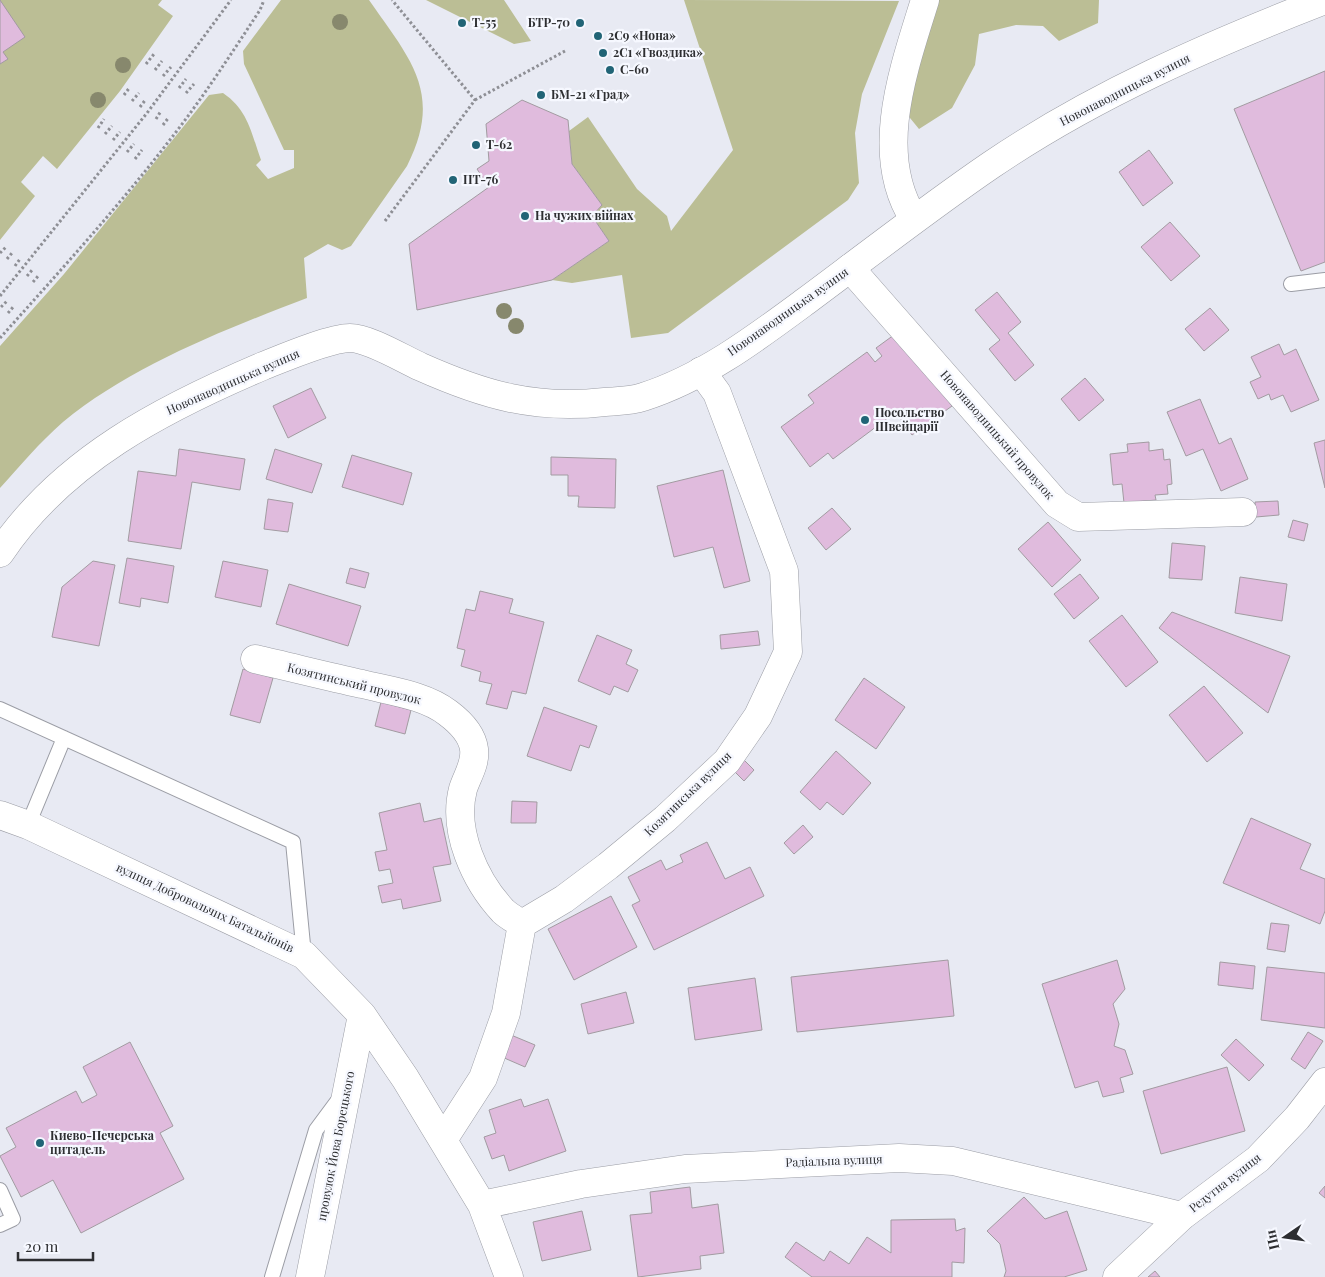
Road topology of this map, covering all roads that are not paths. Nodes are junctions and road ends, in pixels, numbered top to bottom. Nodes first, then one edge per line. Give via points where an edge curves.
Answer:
1 (925, 0) edge
2 (1325, 0) edge
3 (914, 219) junction
4 (850, 268) junction
5 (1325, 280) edge
6 (1291, 284) dead end
7 (701, 371) junction
8 (1243, 512) dead end
9 (0, 553) edge
10 (255, 659) dead end
11 (0, 709) edge
12 (64, 738) junction
13 (0, 815) edge
14 (28, 825) junction
15 (522, 924) junction
16 (304, 955) junction
17 (362, 1015) junction
18 (1325, 1082) edge
19 (347, 1087) junction
20 (443, 1140) junction
21 (0, 1190) edge
22 (482, 1205) junction
23 (1182, 1216) junction
24 (0, 1226) edge
25 (272, 1277) edge
26 (310, 1277) edge
27 (509, 1277) edge
28 (1117, 1277) edge

1 - 3 street via 905,64 896,109 894,158 897,179
2 - 3 street, Новонаводницька вулиця via 1258,26 1088,107 1034,136
3 - 4 street, Новонаводницька вулиця
4 - 7 street, Новонаводницька вулиця via 758,336
4 - 8 street, Новонаводницький провулок via 1057,504 1078,517
5 - 6 lane
7 - 9 street, Новонаводницька вулиця via 640,399 556,405 504,398 455,382 382,348 351,338 327,344 295,353 222,384 151,418 118,439 33,510
7 - 15 street, Козятинська вулиця via 717,393 784,571 788,652 758,716 726,761 665,820 608,866 564,899
10 - 15 street, Козятинський провулок via 416,697 446,711 460,723 471,738 474,750 473,765 463,790 463,840 474,868 499,906
11 - 12 lane
12 - 14 lane
12 - 16 lane via 293,842
13 - 14 street, вулиця Добровольчих Батальйонів
14 - 16 street, вулиця Добровольчих Батальйонів
15 - 20 street via 506,1013 483,1078
16 - 17 street, вулиця Добровольчих Батальйонів
17 - 19 street, провулок Йова Борецького
17 - 20 street, вулиця Добровольчих Батальйонів
18 - 23 street, Редутна вулиця via 1258,1160
19 - 25 lane via 316,1130
19 - 26 street, провулок Йова Борецького
20 - 22 street, вулиця Добровольчих Батальйонів
21 - 24 lane via 13,1219
22 - 23 street, Радіальна вулиця via 581,1184 685,1168 899,1158 953,1160
22 - 27 street, вулиця Добровольчих Батальйонів
23 - 28 street, Редутна вулиця

